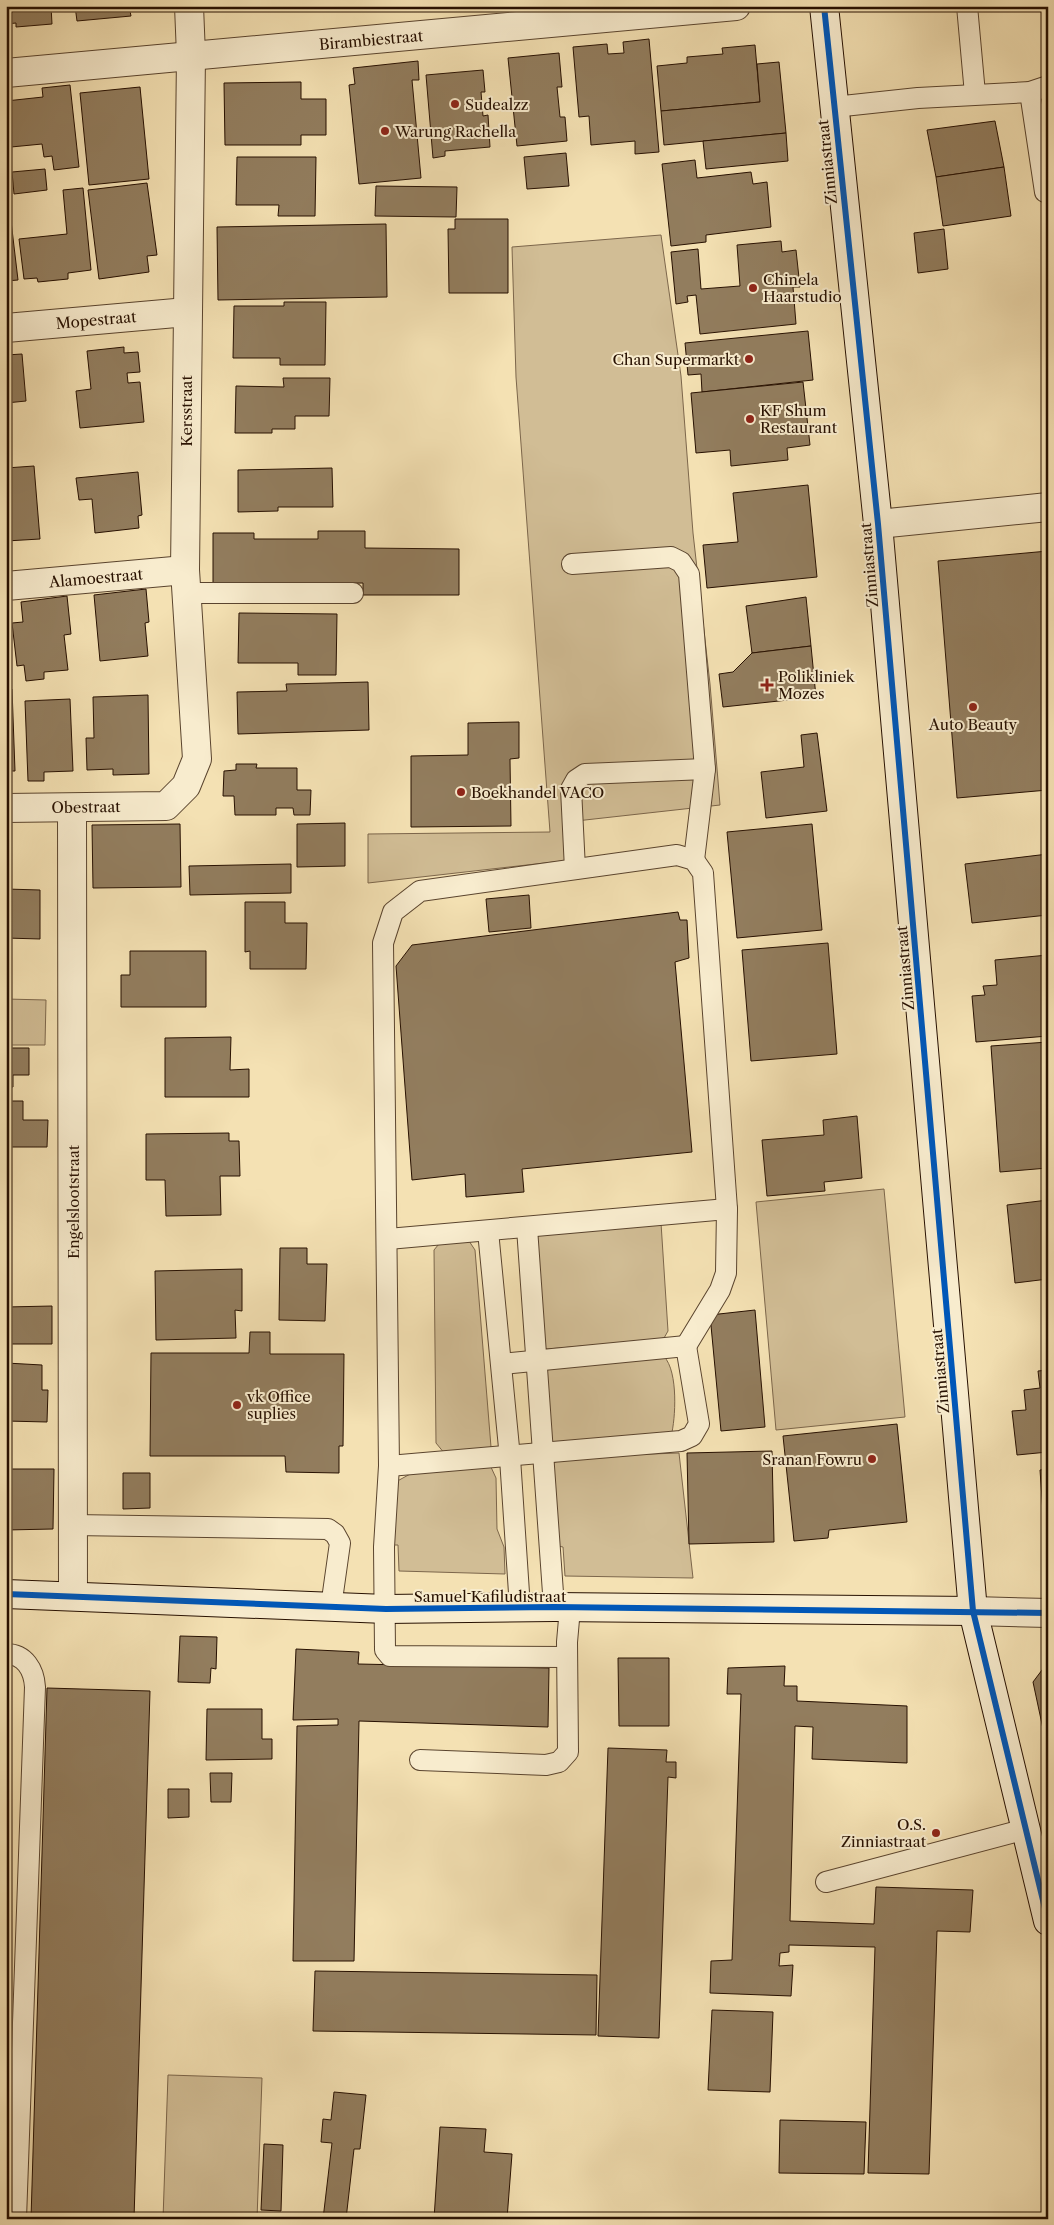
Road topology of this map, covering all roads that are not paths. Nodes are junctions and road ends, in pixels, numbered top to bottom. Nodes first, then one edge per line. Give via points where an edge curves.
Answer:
1 (189, 6) edge
2 (736, 6) edge
3 (824, 6) edge
4 (967, 6) edge
5 (544, 15) edge
6 (191, 55) junction
7 (6, 72) edge
8 (1039, 89) edge
9 (975, 94) junction
10 (834, 107) junction
11 (1045, 192) dead end
12 (187, 312) junction
13 (6, 328) edge
14 (1048, 507) edge
15 (878, 524) junction
16 (572, 564) dead end
17 (186, 581) junction
18 (6, 586) edge
19 (353, 593) dead end
20 (705, 769) junction
21 (166, 806) joint
22 (6, 808) edge
23 (72, 808) junction
24 (694, 860) junction
25 (575, 869) junction
26 (727, 1210) junction
27 (527, 1228) junction
28 (488, 1231) junction
29 (388, 1240) junction
30 (686, 1346) junction
31 (536, 1361) junction
32 (502, 1364) junction
33 (543, 1454) junction
34 (510, 1458) junction
35 (388, 1466) junction
36 (73, 1525) junction
37 (6, 1594) edge
38 (73, 1596) junction
39 (331, 1607) junction
40 (562, 1607) junction
41 (520, 1608) junction
42 (386, 1609) junction
43 (973, 1611) junction
44 (1048, 1613) edge
45 (6, 1654) edge
46 (567, 1657) junction
47 (420, 1760) dead end
48 (1026, 1828) junction
49 (826, 1882) dead end
50 (1048, 1921) edge
51 (16, 2219) edge

1 - 6 street, Kersstraat
2 - 5 street, Birambiestraat
3 - 10 street, Zinniastraat
4 - 9 lane
5 - 6 street, Birambiestraat
6 - 7 street, Birambiestraat
6 - 12 street, Kersstraat
8 - 9 lane
8 - 11 lane
9 - 10 lane
10 - 15 street, Zinniastraat
12 - 13 street, Mopestraat
12 - 17 street, Kersstraat
14 - 15 street
15 - 43 street, Zinniastraat
16 - 20 lane via 671,557 681,562 689,574
17 - 18 street, Alamoestraat
17 - 19 lane
17 - 21 street, Kersstraat via 198,760 186,786
20 - 24 lane
20 - 25 lane via 585,774 576,780 571,789
21 - 23 street, Obestraat
22 - 23 street, Obestraat
23 - 36 street, Engelslootstraat
24 - 25 lane via 678,854
24 - 26 lane via 703,873
25 - 29 lane via 420,891 393,912 384,943
26 - 27 lane
26 - 30 lane via 726,1273 720,1290
27 - 28 lane
27 - 31 lane
28 - 29 lane
28 - 32 lane
29 - 35 lane
30 - 31 lane
30 - 33 lane via 699,1424 692,1436 681,1441
31 - 32 lane
31 - 33 lane
32 - 34 lane
33 - 34 lane
33 - 40 lane
34 - 35 lane
34 - 41 lane
35 - 42 lane via 384,1547
36 - 38 street, Engelslootstraat
36 - 39 lane via 328,1529 336,1534 340,1543
37 - 38 street, Samuel Kafiludistraat
38 - 39 street, Samuel Kafiludistraat
39 - 42 street, Samuel Kafiludistraat
40 - 41 street, Samuel Kafiludistraat
40 - 43 street, Samuel Kafiludistraat
40 - 46 lane
41 - 42 street, Samuel Kafiludistraat
42 - 46 lane via 385,1650 390,1656
43 - 44 street, Samuel Kafiludistraat
43 - 48 street, Zinniastraat
45 - 51 lane via 16,1654 28,1664 34,1675 35,1687
46 - 47 lane via 568,1752 559,1762 546,1765
48 - 49 lane
48 - 50 street, Zinniastraat

